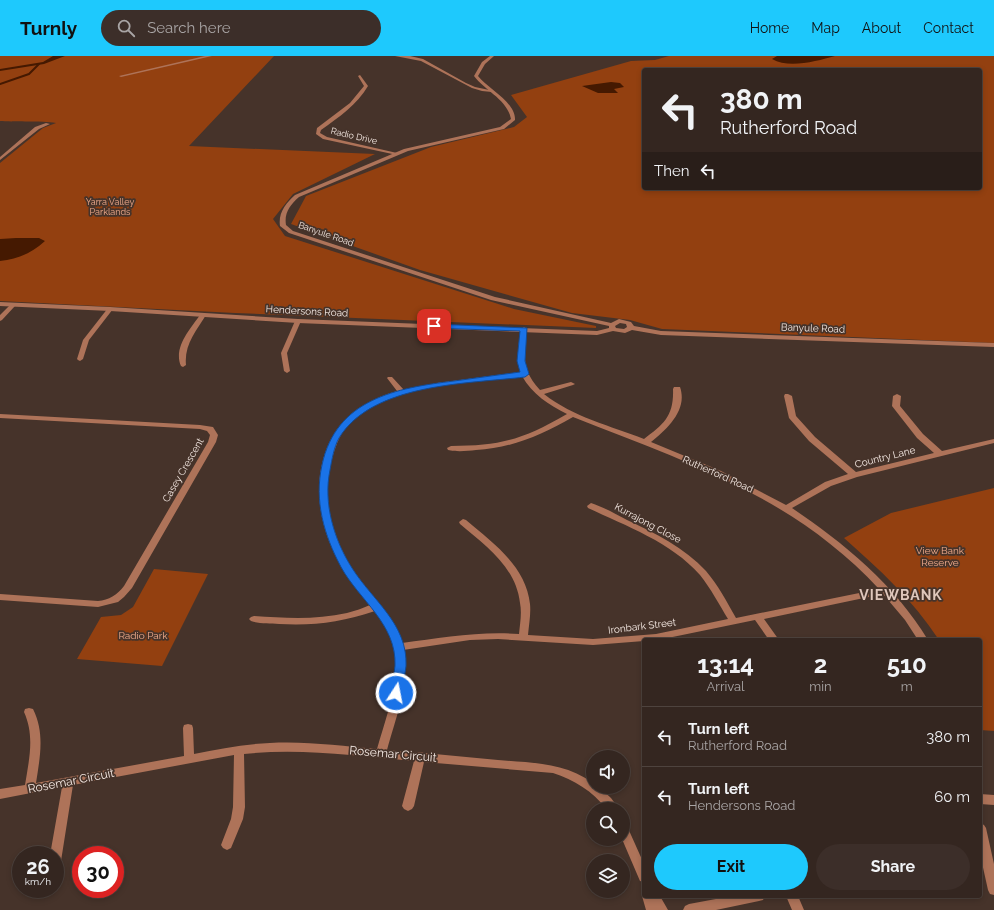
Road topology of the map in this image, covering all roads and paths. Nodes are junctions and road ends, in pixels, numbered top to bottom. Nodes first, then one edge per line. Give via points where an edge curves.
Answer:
1 (210, 56) edge
2 (397, 56) edge
3 (492, 56) edge
4 (121, 76) dead end
5 (354, 77) dead end
6 (492, 91) junction
7 (48, 124) dead end
8 (395, 154) junction
9 (0, 159) edge
10 (0, 304) edge
11 (13, 305) junction
12 (110, 309) junction
13 (203, 315) junction
14 (0, 319) edge
15 (298, 321) junction
16 (612, 327) junction
17 (631, 328) junction
18 (524, 329) junction
19 (994, 345) edge
20 (80, 359) dead end
21 (183, 365) dead end
22 (287, 371) dead end
23 (525, 374) junction
24 (390, 378) dead end
25 (571, 384) dead end
26 (677, 389) dead end
27 (401, 391) junction
28 (539, 393) junction
29 (788, 396) dead end
30 (897, 396) dead end
31 (572, 414) junction
32 (0, 416) edge
33 (994, 441) edge
34 (644, 443) junction
35 (451, 448) dead end
36 (940, 454) junction
37 (854, 475) junction
38 (591, 506) dead end
39 (786, 508) junction
40 (463, 522) dead end
41 (885, 591) junction
42 (0, 597) edge
43 (376, 607) junction
44 (758, 617) junction
45 (254, 619) dead end
46 (734, 622) junction
47 (523, 637) junction
48 (648, 638) edge
49 (773, 638) edge
50 (922, 638) edge
51 (642, 639) edge
52 (398, 647) junction
53 (29, 712) dead end
54 (188, 728) dead end
55 (239, 750) junction
56 (382, 753) junction
57 (420, 756) junction
58 (189, 758) junction
59 (68, 781) junction
60 (586, 783) edge
61 (30, 788) junction
62 (0, 794) edge
63 (600, 794) edge
64 (982, 799) edge
65 (994, 800) edge
66 (607, 802) edge
67 (408, 806) dead end
68 (227, 845) dead end
69 (982, 845) edge
70 (57, 846) edge
71 (630, 846) edge
72 (641, 872) edge
73 (994, 890) edge
74 (649, 898) edge
75 (655, 898) edge
76 (750, 898) edge
77 (793, 898) edge
78 (729, 903) junction
79 (652, 910) edge
80 (662, 910) edge
81 (689, 910) edge
82 (707, 910) edge
83 (798, 910) edge

1 - 4 street
2 - 6 street via 420,59 465,85
3 - 6 street, Banyule Road via 483,63 476,76
5 - 8 street, Radio Drive via 362,76 366,86 364,90 319,129 318,134 325,138
6 - 8 street, Banyule Road via 513,114 513,119 502,128
7 - 9 street via 37,128
8 - 16 street, Banyule Road via 297,196 288,204 281,219 283,226 291,232 493,300
10 - 11 street, Hendersons Road
11 - 12 street, Hendersons Road
11 - 14 street
12 - 13 street, Hendersons Road
12 - 20 street via 86,340
13 - 15 street, Hendersons Road
13 - 21 street via 185,342
15 - 18 street, Hendersons Road
15 - 22 street via 284,353
16 - 17 street via 621,331
16 - 17 street via 616,322 626,322
16 - 18 street, Hendersons Road via 597,333
17 - 19 street, Banyule Road via 662,333
18 - 23 street, Rutherford Road via 521,361
23 - 27 street
23 - 28 street, Rutherford Road
24 - 27 street
25 - 28 street
26 - 34 street via 678,401 674,415 662,429
27 - 43 street via 362,409 342,427 330,451 324,478 325,512 329,531 357,584
28 - 31 street, Rutherford Road
29 - 37 street via 792,416 812,439
30 - 36 street via 896,406 920,436
31 - 34 street, Rutherford Road
31 - 35 street via 521,441 479,448
32 - 42 street, Casey Crescent via 200,427 210,429 214,435 119,598 98,604
33 - 36 street, Country Lane
34 - 39 street, Rutherford Road via 724,476
36 - 37 street, Country Lane
37 - 39 street, Country Lane via 828,484
38 - 46 street, Kurrajong Close via 659,540 688,558 700,570
39 - 41 street, Rutherford Road via 834,543
40 - 47 street via 500,555 516,574 526,604
41 - 44 street, Ironbark Street
41 - 50 street, Rutherford Road via 901,608
43 - 45 street via 326,620
43 - 52 street via 387,619
44 - 46 street, Ironbark Street
44 - 49 street
46 - 48 street, Ironbark Street
47 - 51 street, Ironbark Street via 565,641
47 - 52 street, Ironbark Street via 470,637
52 - 56 street via 399,678
53 - 61 street via 34,720 36,736
54 - 58 street
55 - 56 street, Rosemar Circuit via 306,746
55 - 58 street, Rosemar Circuit
55 - 68 street via 239,807
56 - 57 street, Rosemar Circuit
57 - 60 street, Rosemar Circuit via 553,769
57 - 67 street
58 - 59 street, Rosemar Circuit
59 - 61 street, Rosemar Circuit
59 - 70 street
61 - 62 street, Rosemar Circuit
63 - 66 street, Rosemar Circuit
64 - 65 street
69 - 73 street
71 - 72 street
74 - 79 street
75 - 80 street
76 - 78 street
77 - 83 street
78 - 81 street
78 - 82 street

